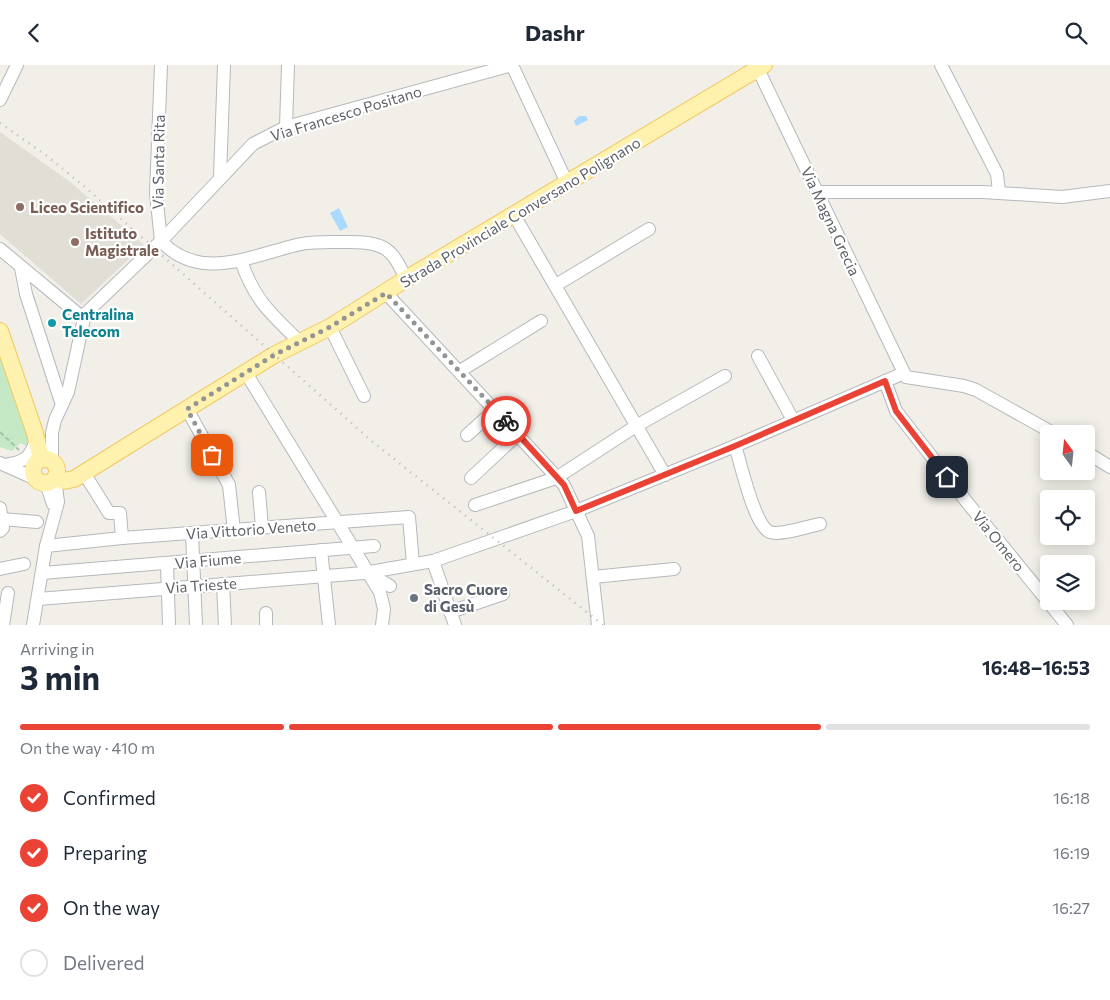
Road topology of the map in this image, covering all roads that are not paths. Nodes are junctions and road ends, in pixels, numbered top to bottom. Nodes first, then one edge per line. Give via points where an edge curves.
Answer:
1 (17, 65) edge
2 (161, 65) edge
3 (224, 65) edge
4 (288, 65) edge
5 (512, 65) edge
6 (941, 65) edge
7 (760, 66) edge
8 (0, 100) edge
9 (286, 127) junction
10 (220, 177) junction
11 (568, 183) junction
12 (1110, 191) edge
13 (816, 192) junction
14 (999, 192) junction
15 (514, 215) junction
16 (649, 229) dead end
17 (160, 241) junction
18 (0, 249) edge
19 (241, 261) junction
20 (21, 268) junction
21 (406, 279) junction
22 (556, 285) junction
23 (386, 293) junction
24 (83, 317) junction
25 (541, 321) dead end
26 (330, 327) junction
27 (0, 331) edge
28 (301, 343) junction
29 (758, 356) dead end
30 (460, 371) junction
31 (246, 373) junction
32 (904, 373) junction
33 (725, 376) dead end
34 (885, 381) junction
35 (364, 395) dead end
36 (62, 405) junction
37 (187, 409) junction
38 (496, 409) junction
39 (793, 420) junction
40 (636, 426) junction
41 (1040, 426) edge
42 (467, 435) dead end
43 (518, 435) junction
44 (36, 439) junction
45 (735, 446) junction
46 (1095, 458) edge
47 (3, 463) edge
48 (1110, 467) edge
49 (46, 472) junction
50 (84, 473) junction
51 (664, 475) junction
52 (556, 477) junction
53 (471, 478) dead end
54 (259, 492) dead end
55 (475, 505) dead end
56 (576, 511) junction
57 (1, 519) edge
58 (37, 522) dead end
59 (337, 522) junction
60 (820, 524) dead end
61 (262, 528) junction
62 (234, 531) junction
63 (192, 533) junction
64 (122, 538) junction
65 (46, 546) junction
66 (374, 546) dead end
67 (353, 547) junction
68 (322, 551) junction
69 (193, 561) junction
70 (433, 561) junction
71 (168, 563) junction
72 (24, 564) dead end
73 (413, 564) junction
74 (0, 569) edge
75 (674, 569) dead end
76 (366, 572) junction
77 (42, 573) junction
78 (324, 576) junction
79 (593, 577) junction
80 (223, 583) junction
81 (195, 585) junction
82 (168, 587) junction
83 (390, 587) dead end
84 (9, 593) edge
85 (503, 594) dead end
86 (38, 599) junction
87 (3, 606) edge
88 (450, 612) junction
89 (598, 623) edge
90 (3, 625) edge
91 (33, 625) edge
92 (169, 625) edge
93 (196, 625) edge
94 (224, 625) edge
95 (329, 625) edge
96 (382, 625) edge
97 (455, 625) edge
98 (1067, 625) edge

1 - 8 street
2 - 17 street, Via Santa Rita via 156,193
3 - 10 street
4 - 9 street
5 - 9 street, Via Francesco Positano
5 - 11 street
6 - 14 street via 997,174
7 - 11 main road, Strada Provinciale Conversano Polignano
7 - 13 street, Via Magna Grecia
9 - 10 street, Via Francesco Positano via 253,144
10 - 17 street, Via Francesco Positano
11 - 15 main road, Strada Provinciale Conversano Polignano
12 - 14 street via 1062,197
13 - 14 street
13 - 32 street, Via Magna Grecia
15 - 21 main road, Strada Provinciale Conversano Polignano
15 - 22 street
16 - 22 street
17 - 19 street via 174,254 199,262 218,265
17 - 24 street
18 - 20 street
19 - 21 street via 302,244 364,242 390,253
19 - 28 street via 248,283 264,308
20 - 24 street via 44,291
20 - 36 street via 26,294
21 - 23 main road, Strada Provinciale Conversano Polignano
22 - 40 street
23 - 26 main road, Strada Provinciale Conversano Polignano
23 - 30 street
24 - 36 street via 74,372
25 - 30 street
26 - 28 main road, Strada Provinciale Conversano Polignano
26 - 35 street
27 - 44 main road
28 - 31 main road, Strada Provinciale Conversano Polignano
29 - 39 street
30 - 38 street
31 - 37 main road, Strada Provinciale Conversano Polignano
31 - 59 street
32 - 34 street, Via Trieste
32 - 41 street via 916,381 976,390
33 - 40 street
34 - 39 street, Via Trieste
34 - 98 street, Via Omero via 896,411
36 - 49 street via 52,433
37 - 50 main road, Strada Provinciale Conversano Polignano
37 - 62 street via 230,485
38 - 42 street
38 - 43 street
39 - 45 street, Via Trieste
40 - 51 street
40 - 52 street
43 - 52 street
43 - 53 street
44 - 47 street via 27,458
44 - 49 main road
45 - 51 street, Via Trieste
45 - 60 street via 760,523 770,532 780,533
46 - 48 street
47 - 49 street
49 - 50 main road, Strada Provinciale Conversano Polignano via 64,481
49 - 65 street via 54,517
50 - 64 street via 109,513 120,513
51 - 56 street, Via Trieste
52 - 55 street
52 - 56 street via 564,485
54 - 61 street
56 - 70 street, Via Trieste
56 - 79 street via 588,536
57 - 58 street
59 - 61 street, Via Vittorio Veneto
59 - 67 street
59 - 73 street, Via Vittorio Veneto via 409,517
61 - 62 street, Via Vittorio Veneto
62 - 63 street, Via Vittorio Veneto
63 - 64 street, Via Vittorio Veneto
63 - 69 street
64 - 65 street, Via Vittorio Veneto
65 - 77 street
66 - 67 street, Via Fiume
67 - 68 street, Via Fiume
67 - 76 street
68 - 69 street, Via Fiume
68 - 78 street
69 - 71 street, Via Fiume
69 - 81 street
70 - 73 street, Via Trieste
70 - 88 street
71 - 77 street, Via Fiume
71 - 82 street
72 - 74 street
73 - 76 street, Via Trieste
75 - 79 street
76 - 78 street, Via Trieste
76 - 83 street
76 - 96 street via 383,601
77 - 86 street
78 - 80 street, Via Trieste
78 - 95 street
79 - 89 street
80 - 81 street, Via Trieste
80 - 94 street
81 - 82 street, Via Trieste
81 - 93 street
82 - 86 street, Via Trieste
82 - 92 street
84 - 87 street
85 - 88 street
86 - 91 street
87 - 90 street
88 - 97 street

